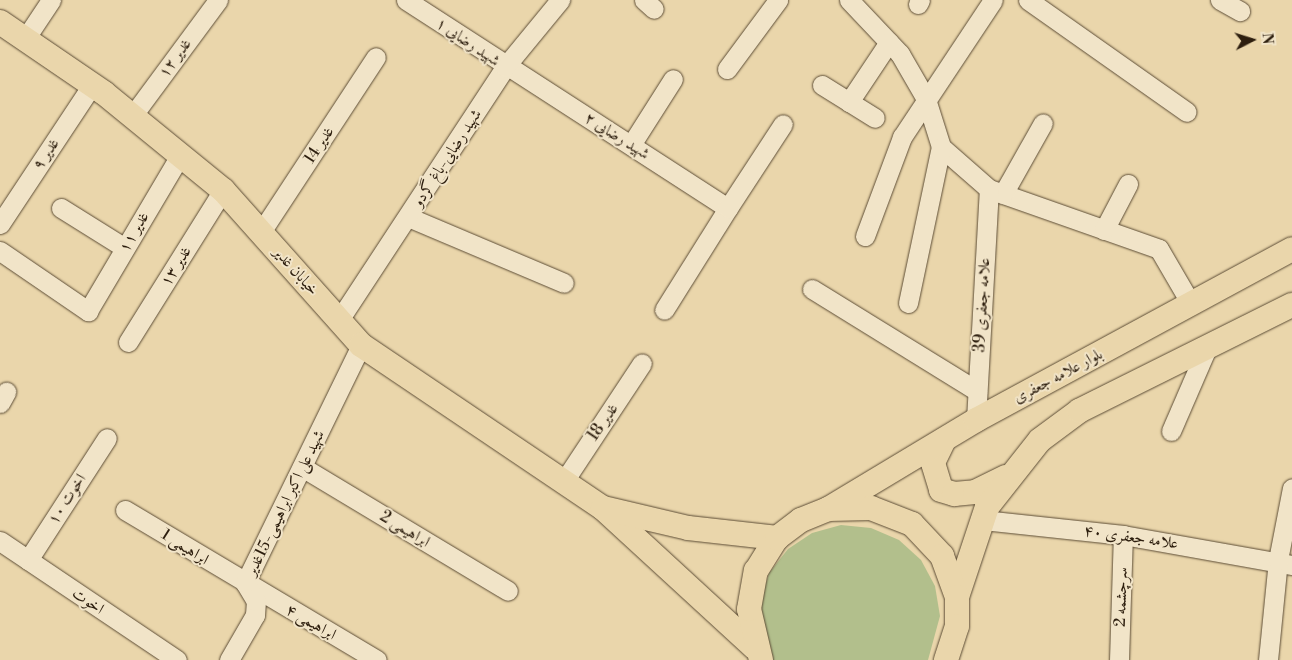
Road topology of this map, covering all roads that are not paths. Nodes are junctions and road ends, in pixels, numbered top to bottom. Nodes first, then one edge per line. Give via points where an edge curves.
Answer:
1 (51, 0) edge
2 (218, 0) edge
3 (406, 0) edge
4 (560, 0) edge
5 (778, 0) edge
6 (849, 0) edge
7 (993, 0) edge
8 (1028, 0) edge
9 (1220, 0) edge
10 (1240, 11) dead end
11 (0, 22) edge
12 (25, 39) junction
13 (889, 42) junction
14 (376, 57) dead end
15 (505, 67) junction
16 (727, 69) dead end
17 (673, 79) dead end
18 (92, 85) junction
19 (822, 86) dead end
20 (926, 99) junction
21 (849, 102) junction
22 (1187, 112) dead end
23 (133, 115) junction
24 (875, 118) dead end
25 (1043, 123) dead end
26 (783, 124) dead end
27 (631, 145) junction
28 (941, 147) junction
29 (180, 154) junction
30 (1128, 184) dead end
31 (224, 190) junction
32 (996, 192) junction
33 (61, 208) dead end
34 (728, 208) junction
35 (408, 217) junction
36 (0, 224) edge
37 (1104, 230) junction
38 (261, 232) junction
39 (865, 236) dead end
40 (125, 248) junction
41 (1292, 249) edge
42 (0, 251) edge
43 (564, 283) dead end
44 (812, 289) dead end
45 (908, 303) dead end
46 (1191, 304) junction
47 (1292, 305) edge
48 (664, 310) dead end
49 (339, 320) junction
50 (128, 342) dead end
51 (361, 345) junction
52 (1207, 348) junction
53 (642, 363) dead end
54 (977, 391) junction
55 (976, 420) junction
56 (1171, 431) dead end
57 (107, 438) dead end
58 (944, 440) junction
59 (302, 467) junction
60 (1009, 475) junction
61 (564, 481) junction
62 (1292, 488) edge
63 (603, 508) junction
64 (828, 509) junction
65 (125, 510) dead end
66 (983, 520) junction
67 (1123, 535) junction
68 (778, 538) junction
69 (0, 542) edge
70 (28, 560) junction
71 (1285, 562) edge
72 (246, 584) junction
73 (508, 590) dead end
74 (957, 597) junction
75 (758, 654) edge
76 (177, 660) edge
77 (229, 660) edge
78 (377, 660) edge
79 (946, 660) edge
80 (1119, 660) edge
81 (1268, 660) edge

1 - 12 street
2 - 23 street, غدیر ۱۲
3 - 15 street, شهید رضایی ۱
4 - 15 street, شهید رضایی-باغ گردو
5 - 16 street
6 - 13 street
7 - 20 street
8 - 22 street
9 - 10 street
11 - 12 main road, خیابان غدیر
12 - 18 main road, خیابان غدیر
13 - 20 street
13 - 21 street
14 - 38 street, غدیر 14
15 - 27 street, شهید رضایی ۲
15 - 35 street, شهید رضایی-باغ گردو
17 - 27 street
18 - 23 main road, خیابان غدیر
18 - 36 street, غدیر ۹
19 - 21 street
20 - 28 street
20 - 39 street via 902,137
21 - 24 street
23 - 29 main road, خیابان غدیر
25 - 32 street
26 - 34 street
27 - 34 street, شهید رضایی ۲
28 - 32 street
28 - 45 street
29 - 31 main road, خیابان غدیر
29 - 40 street, غدیر ۱۱
30 - 37 street
31 - 38 main road, خیابان غدیر
31 - 50 street, غدیر ۱۳
32 - 37 street
32 - 54 street, علامه جعفری 39
33 - 40 street
34 - 48 street
35 - 43 street
35 - 49 street, شهید رضایی-باغ گردو
37 - 46 street via 1159,249
38 - 49 main road, خیابان غدیر
40 - 42 street, غدیر ۱۱ via 88,311
41 - 46 main road, بلوار علامه جعفری
44 - 54 street
46 - 55 main road, بلوار علامه جعفری
47 - 52 main road
49 - 51 main road, خیابان غدیر
51 - 59 street, شهید علی اکبر ابراهیمی-15غدیر
51 - 61 main road, خیابان غدیر
52 - 56 street
52 - 60 main road via 1079,411 1040,440
53 - 61 street, غدیر 18
54 - 55 street, علامه جعفری 39
55 - 58 main road, بلوار علامه جعفری
57 - 70 street, اخوت ۱۰
58 - 60 main road via 933,463 941,490 954,494 975,492
58 - 64 main road, بلوار علامه جعفری
59 - 72 street, شهید علی اکبر ابراهیمی-15غدیر
59 - 73 street, ابراهیمی 2
60 - 66 main road
61 - 63 main road, خیابان غدیر
62 - 71 street
63 - 68 main road via 688,528
63 - 75 main road
64 - 68 main road via 801,520
64 - 74 main road via 871,508 912,524 942,556
65 - 72 street, ابراهیمی 1
66 - 67 street, علامه جعفری ۴۰
66 - 74 main road
67 - 71 street, علامه جعفری ۴۰
67 - 80 street, سرچشمه 2
68 - 75 main road via 756,571 748,609
69 - 70 street, اخوت
70 - 76 street, اخوت
71 - 81 street
72 - 77 street, شهید علی اکبر ابراهیمی-15غدیر via 256,601 255,615
72 - 78 street, ابراهیمی ۴
74 - 79 main road via 957,626

